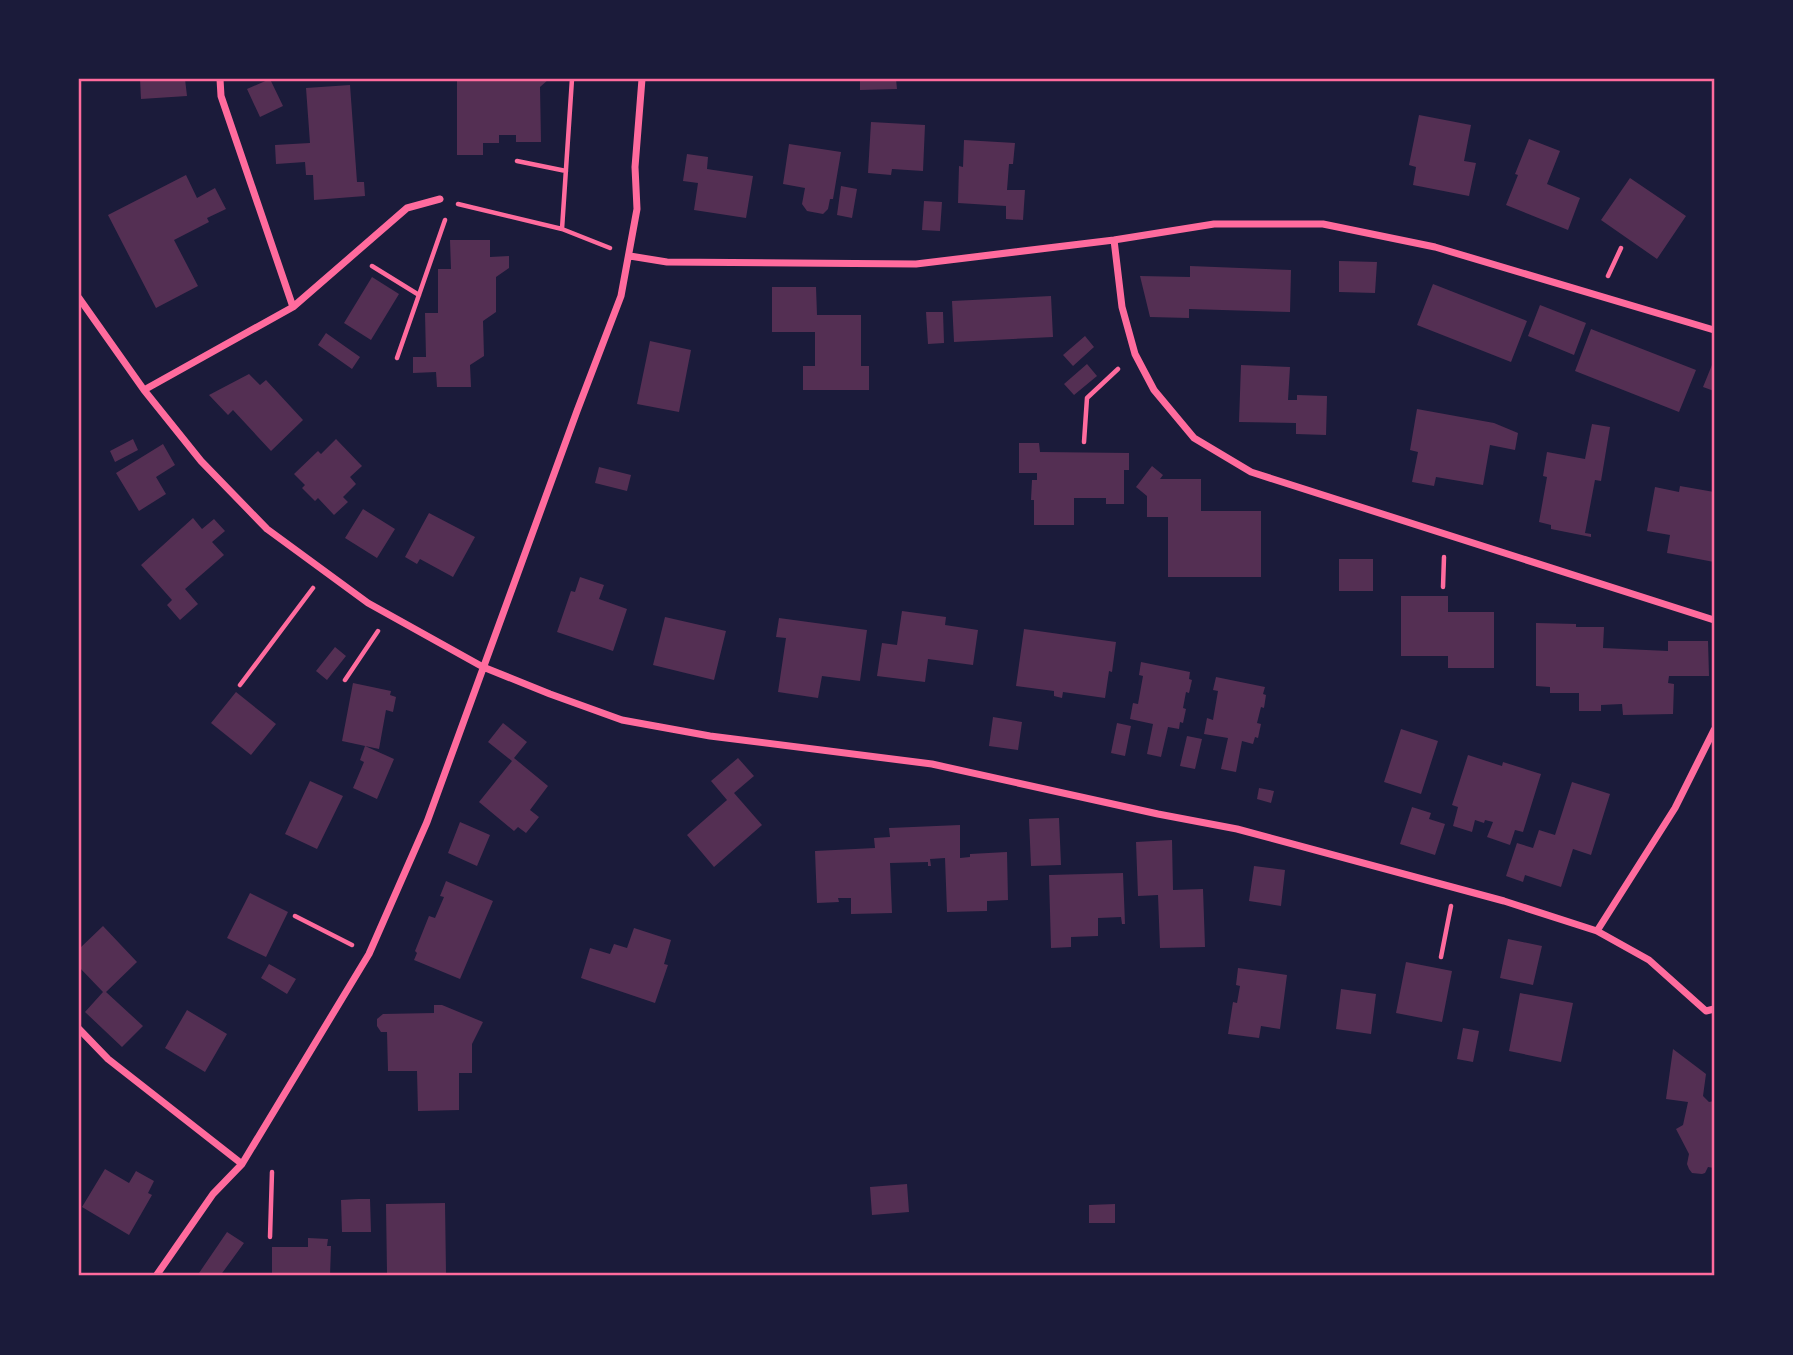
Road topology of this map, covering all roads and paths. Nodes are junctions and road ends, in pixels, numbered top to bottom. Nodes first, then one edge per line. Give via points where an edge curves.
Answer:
1 (220, 79) edge
2 (572, 79) edge
3 (642, 79) edge
4 (517, 161) dead end
5 (566, 171) junction
6 (440, 199) joint
7 (451, 202) junction
8 (562, 229) junction
9 (1114, 240) junction
10 (1621, 248) dead end
11 (353, 255) junction
12 (629, 256) junction
13 (419, 295) junction
14 (1599, 296) junction
15 (79, 298) edge
16 (293, 307) junction
17 (1714, 330) edge
18 (1135, 354) junction
19 (397, 358) dead end
20 (144, 390) junction
21 (1084, 442) dead end
22 (1445, 534) junction
23 (326, 572) junction
24 (1443, 587) dead end
25 (389, 615) junction
26 (1714, 620) edge
27 (483, 667) junction
28 (345, 680) dead end
29 (240, 685) dead end
30 (1714, 730) edge
31 (1454, 888) junction
32 (295, 916) dead end
33 (1597, 931) junction
34 (369, 954) junction
35 (1441, 957) dead end
36 (1714, 1009) edge
37 (79, 1029) edge
38 (242, 1164) junction
39 (272, 1172) dead end
40 (270, 1237) dead end
41 (156, 1276) edge

1 - 16 street via 221,96
2 - 5 path
3 - 12 street via 635,167 637,209
4 - 5 path
5 - 8 path
6 - 7 path
6 - 11 street via 407,208
7 - 8 path
7 - 13 path
8 - 12 path
9 - 12 street via 916,264 667,262
9 - 14 street via 1214,224 1324,224 1435,247
9 - 18 street via 1122,307
10 - 14 path
11 - 13 path
11 - 16 street
12 - 27 street via 621,296
13 - 19 path
14 - 17 street
15 - 20 street
16 - 20 street
18 - 21 path via 1087,398
18 - 22 street via 1154,390 1194,438 1251,472
20 - 23 street via 201,461 267,529
22 - 24 path
22 - 26 street
23 - 25 street
23 - 29 path
25 - 27 street
25 - 28 path
27 - 31 street via 622,720 932,764 1237,829
27 - 34 street via 427,822
30 - 33 street via 1675,808
31 - 33 street
31 - 35 path
32 - 34 path
33 - 36 street via 1649,960 1706,1011
34 - 38 street
37 - 38 street via 108,1059
38 - 41 street via 213,1194
39 - 40 path

